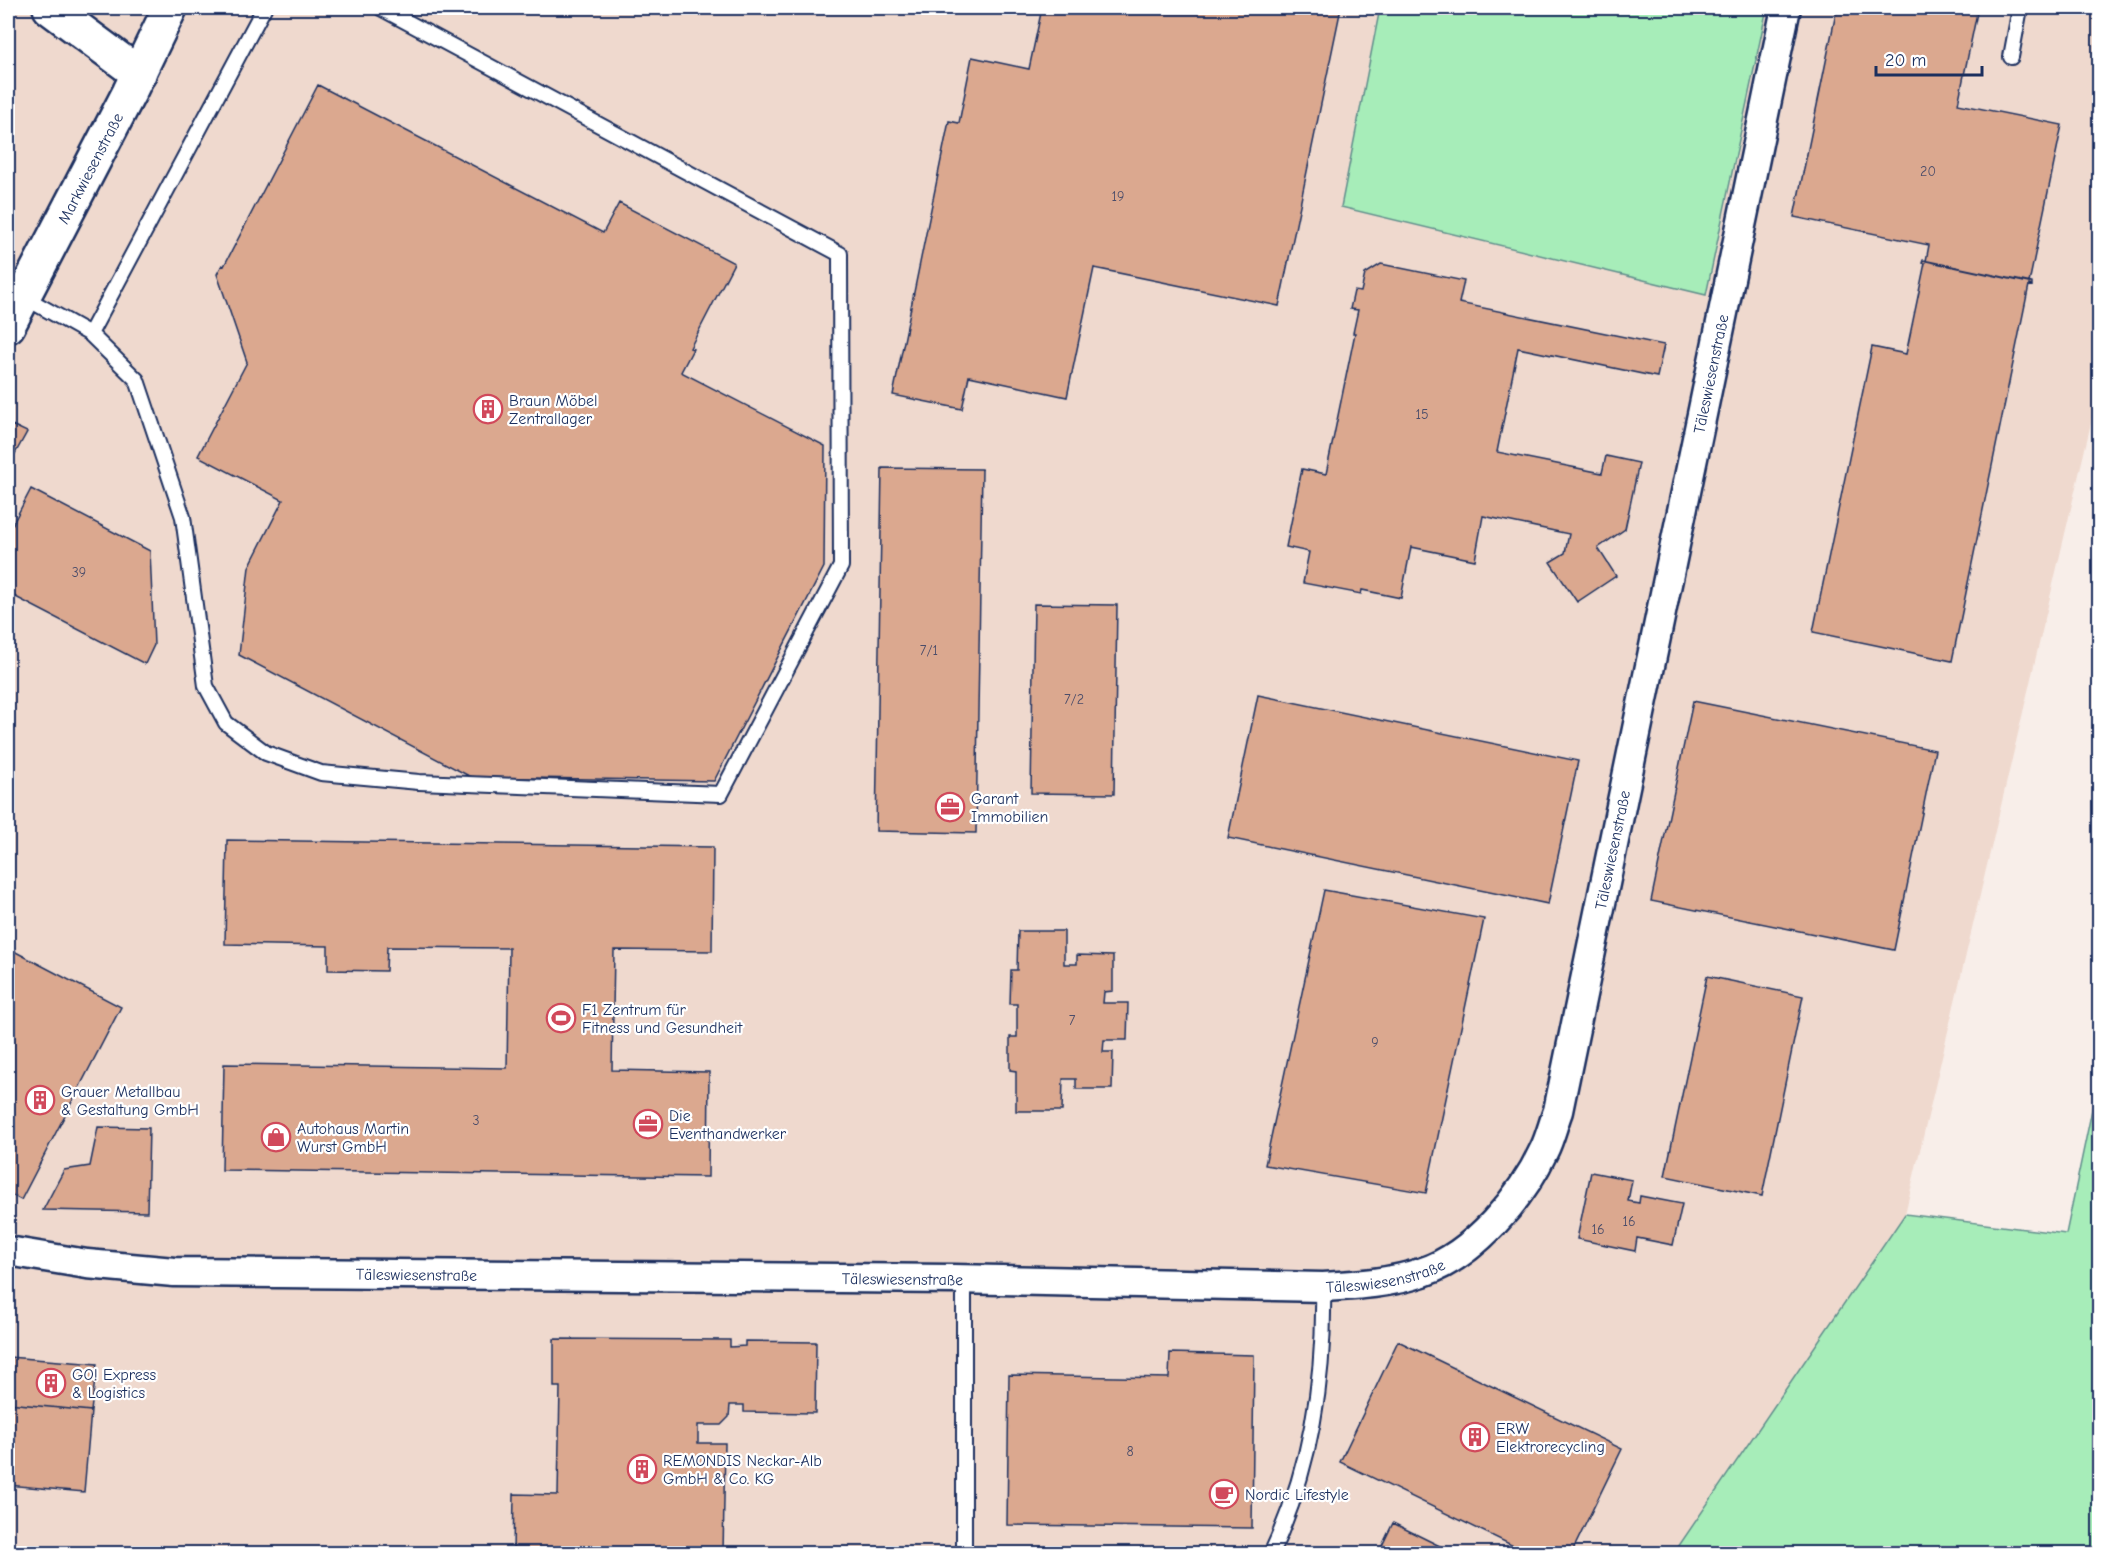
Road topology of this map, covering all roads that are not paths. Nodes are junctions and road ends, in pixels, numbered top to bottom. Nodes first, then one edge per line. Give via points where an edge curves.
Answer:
1 (50, 8) edge
2 (146, 8) edge
3 (170, 8) edge
4 (264, 8) edge
5 (381, 8) edge
6 (1786, 8) edge
7 (2020, 8) edge
8 (2011, 57) dead end
9 (146, 59) junction
10 (22, 296) junction
11 (8, 326) edge
12 (90, 334) junction
13 (8, 1251) edge
14 (964, 1280) junction
15 (1323, 1287) junction
16 (964, 1554) edge
17 (1271, 1554) edge

1 - 9 street
2 - 9 street via 153,27
3 - 9 street, Markwiesenstraße
4 - 12 lane
5 - 12 lane via 840,254 841,566 721,794 419,782 321,773 266,753 226,723 206,686 180,507 137,380
6 - 15 street, Täleswiesenstraße via 1569,1062 1545,1149 1524,1186 1495,1222 1463,1251 1425,1271 1378,1284
7 - 8 lane
9 - 10 street, Markwiesenstraße
10 - 11 street, Markwiesenstraße
10 - 12 lane
13 - 14 street, Täleswiesenstraße via 174,1272
14 - 15 street, Täleswiesenstraße
14 - 16 lane
15 - 17 lane via 1323,1352 1316,1412 1306,1461

